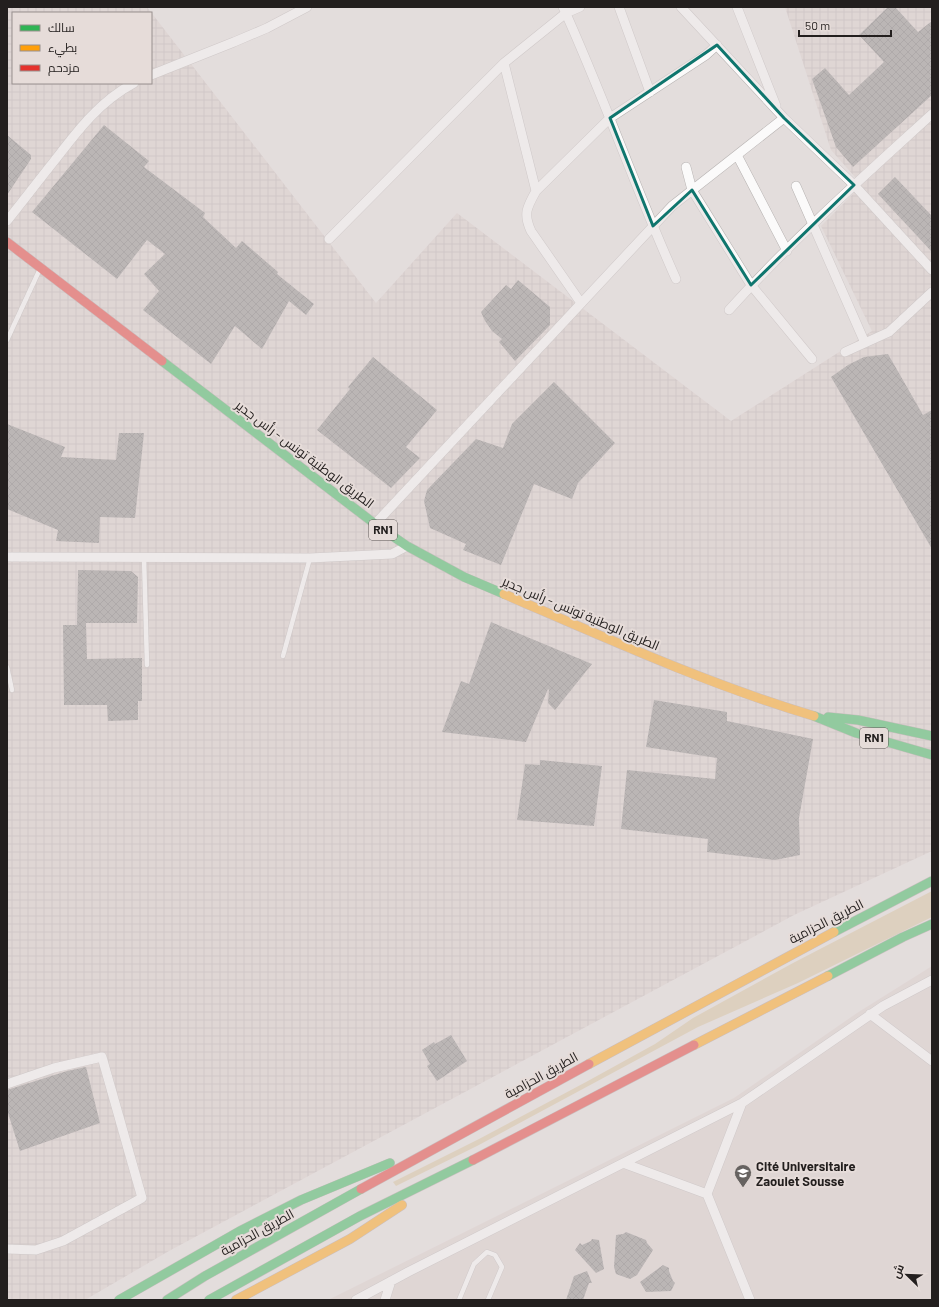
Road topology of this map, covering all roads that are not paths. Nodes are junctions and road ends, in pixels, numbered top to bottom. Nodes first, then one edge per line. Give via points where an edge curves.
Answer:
1 (288, 7) edge
2 (308, 7) edge
3 (580, 7) edge
4 (619, 7) edge
5 (681, 7) edge
6 (737, 7) edge
7 (565, 10) edge
8 (292, 16) junction
9 (717, 45) junction
10 (504, 63) junction
11 (152, 75) edge
12 (132, 84) edge
13 (650, 92) junction
14 (932, 114) edge
15 (781, 115) junction
16 (610, 118) junction
17 (737, 155) junction
18 (686, 167) dead end
19 (854, 185) junction
20 (796, 186) dead end
21 (692, 190) junction
22 (536, 191) junction
23 (7, 221) edge
24 (813, 225) junction
25 (653, 226) junction
26 (330, 239) dead end
27 (7, 242) edge
28 (786, 251) junction
29 (41, 268) junction
30 (932, 270) edge
31 (676, 279) dead end
32 (751, 285) junction
33 (932, 292) edge
34 (581, 303) junction
35 (729, 310) dead end
36 (7, 340) edge
37 (865, 343) junction
38 (845, 352) dead end
39 (812, 359) dead end
40 (375, 524) junction
41 (407, 546) junction
42 (7, 557) edge
43 (144, 557) junction
44 (310, 558) junction
45 (283, 656) dead end
46 (147, 665) dead end
47 (7, 667) edge
48 (12, 690) dead end
49 (817, 717) junction
50 (932, 736) edge
51 (932, 755) edge
52 (932, 881) edge
53 (932, 924) edge
54 (932, 980) edge
55 (870, 1014) junction
56 (932, 1061) edge
57 (7, 1084) edge
58 (742, 1103) junction
59 (458, 1136) junction
60 (472, 1160) junction
61 (623, 1163) junction
62 (707, 1194) junction
63 (7, 1249) edge
64 (391, 1281) junction
65 (119, 1300) edge
66 (166, 1300) edge
67 (209, 1300) edge
68 (236, 1300) edge
69 (356, 1300) edge
70 (385, 1300) edge
71 (459, 1300) edge
72 (488, 1300) edge
73 (750, 1300) edge

1 - 8 street
2 - 8 street
3 - 7 street
4 - 13 street
5 - 9 street
6 - 15 street
7 - 10 street
7 - 16 street
8 - 11 street
9 - 13 street
9 - 15 street
10 - 22 street
10 - 26 street
12 - 23 street via 111,98 80,128
13 - 16 street
14 - 19 street
15 - 17 street
15 - 19 street
16 - 22 street
16 - 25 street
17 - 21 street
17 - 28 street
18 - 21 street
19 - 24 street
19 - 30 street
20 - 24 street
21 - 25 street
21 - 32 street
22 - 34 street via 529,202 526,222
24 - 28 street
24 - 37 street
25 - 31 street
25 - 34 street
27 - 29 main road, الطريق الوطنية تونس - رأس جدير / RN1
28 - 32 street
29 - 36 lane
29 - 40 main road, الطريق الوطنية تونس - رأس جدير / RN1
32 - 35 street
32 - 39 street
33 - 37 street via 889,332
34 - 40 street
37 - 38 street
40 - 41 main road, الطريق الوطنية تونس - رأس جدير / RN1
41 - 44 street via 392,554
41 - 49 main road, الطريق الوطنية تونس - رأس جدير / RN1 via 464,577 601,636 712,682
42 - 43 street
43 - 44 street
43 - 46 lane
44 - 45 lane
47 - 48 lane
49 - 50 main road, الطريق الوطنية تونس - رأس جدير / RN1 via 858,720
49 - 51 main road, الطريق الوطنية تونس - رأس جدير / RN1 via 856,734
52 - 59 main road, الطريق الحزامية via 794,952
53 - 60 main road
54 - 55 street
55 - 56 street
55 - 58 street
57 - 63 street via 54,1068 102,1056 142,1198 63,1241 36,1250
58 - 61 street
58 - 62 street
59 - 65 main road via 301,1200 240,1231
59 - 66 main road, الطريق الحزامية via 204,1276
60 - 67 main road via 360,1216
60 - 68 main road via 350,1239
61 - 62 street
61 - 64 street
62 - 73 street
64 - 69 street
64 - 70 street
71 - 72 lane via 474,1264 488,1252 495,1255 502,1267

